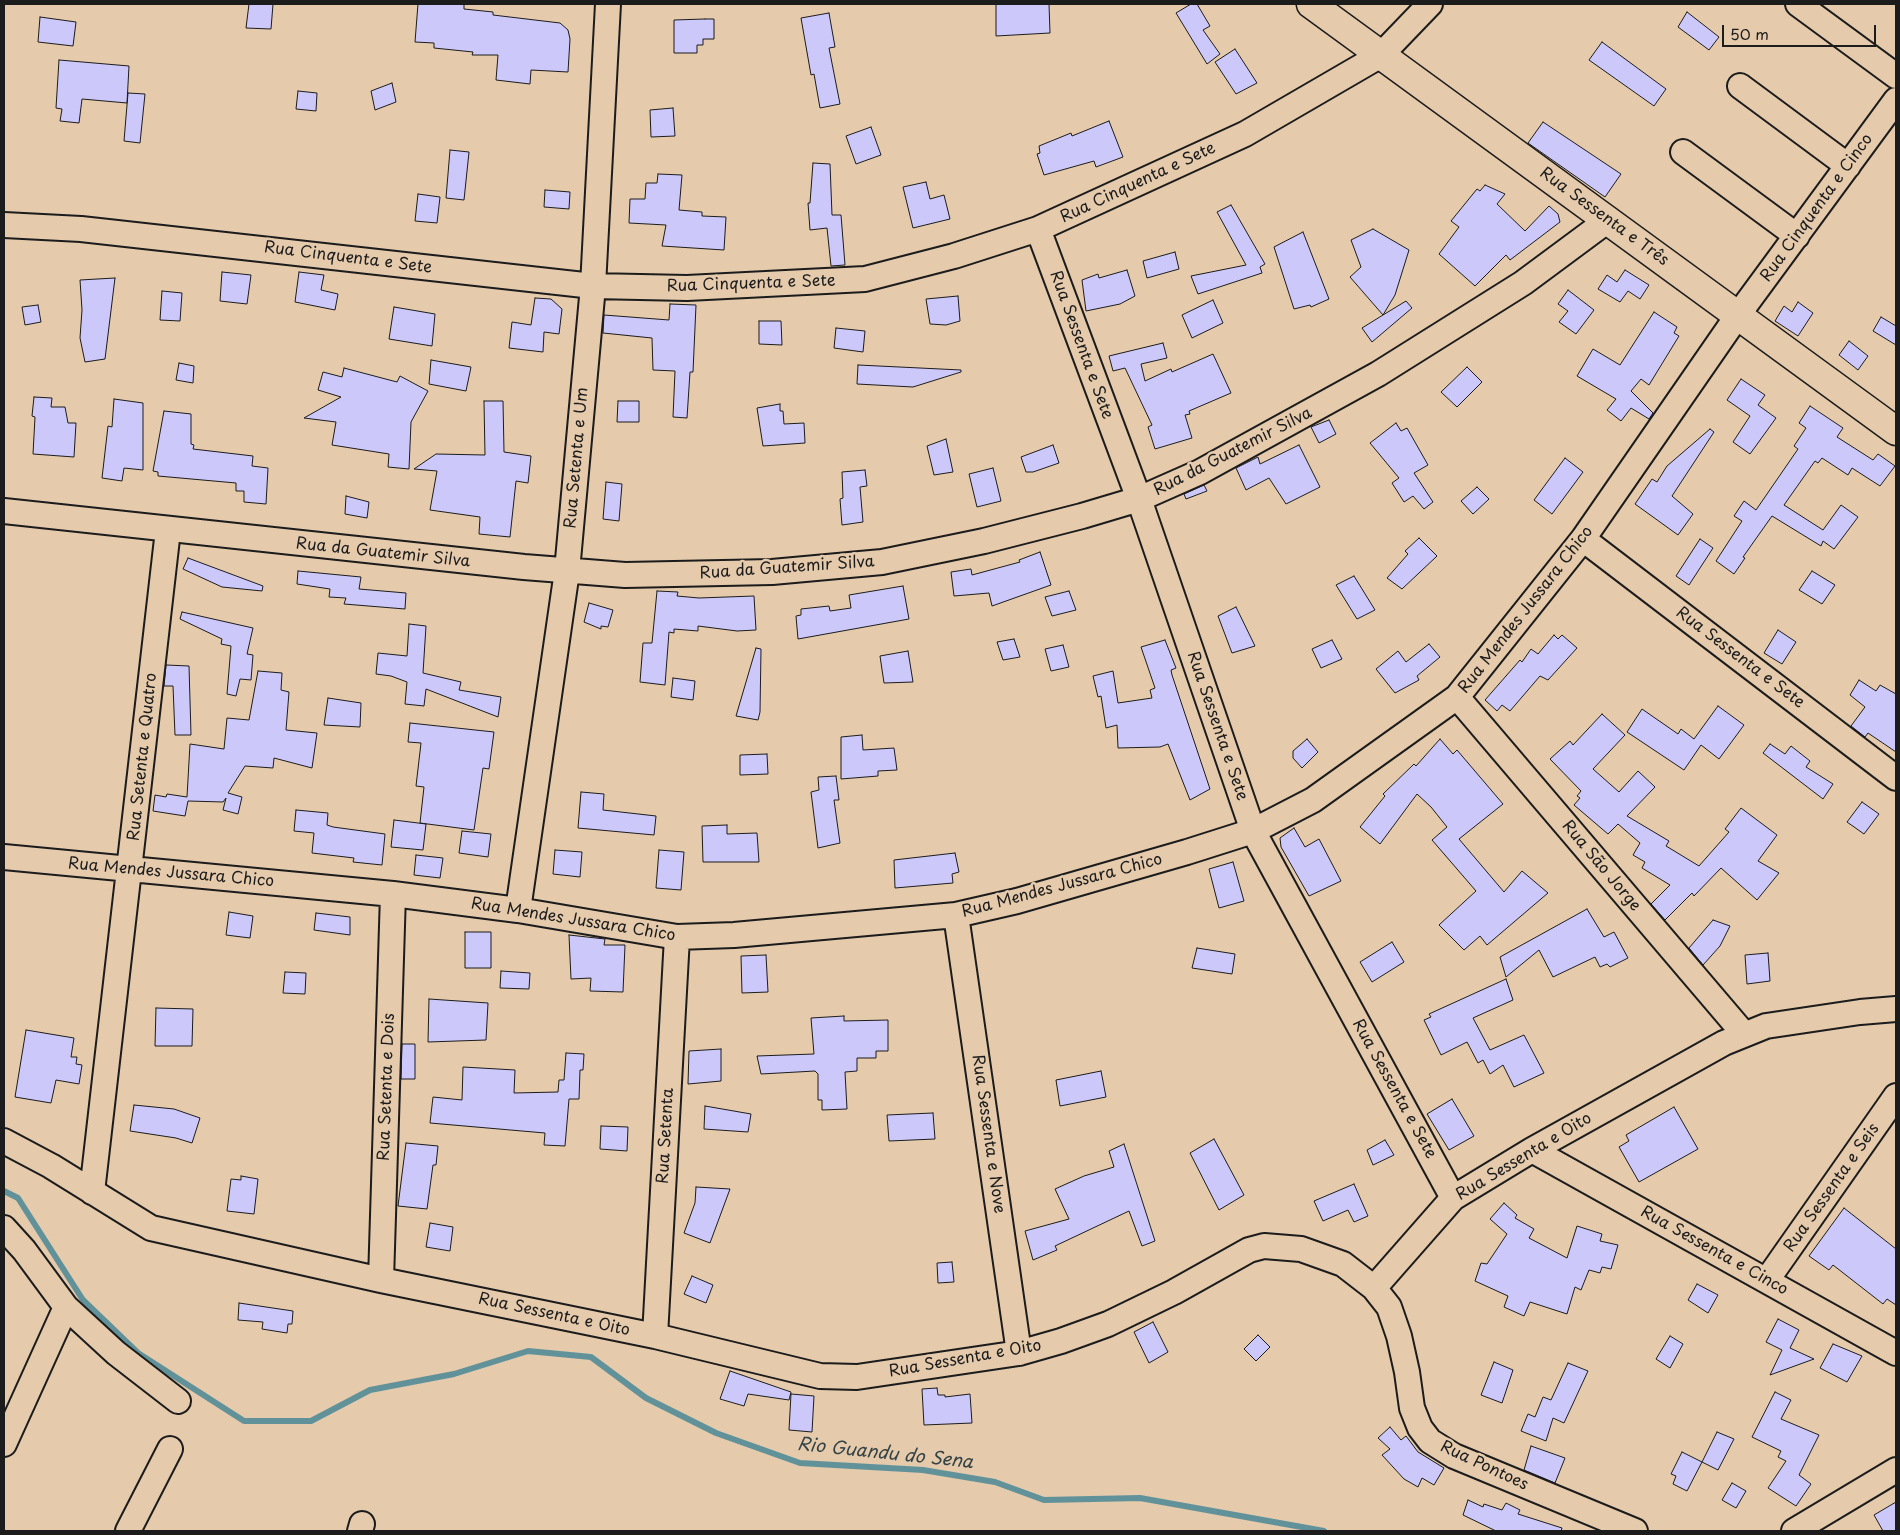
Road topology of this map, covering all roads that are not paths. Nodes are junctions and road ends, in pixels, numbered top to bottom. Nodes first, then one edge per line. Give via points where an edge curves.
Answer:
1 (608, 4) edge
2 (1312, 4) edge
3 (1430, 4) edge
4 (1798, 4) edge
5 (1381, 55) junction
6 (1896, 76) edge
7 (1740, 86) dead end
8 (1896, 100) edge
9 (1683, 152) dead end
10 (1848, 166) junction
11 (1608, 220) junction
12 (4, 225) edge
13 (1038, 229) junction
14 (1797, 236) junction
15 (593, 286) junction
16 (1738, 316) junction
17 (1896, 431) edge
18 (1138, 500) junction
19 (4, 510) edge
20 (168, 530) junction
21 (1583, 539) junction
22 (567, 571) junction
23 (1458, 697) junction
24 (1896, 778) edge
25 (1253, 831) junction
26 (4, 857) edge
27 (130, 870) junction
28 (393, 894) junction
29 (518, 910) junction
30 (956, 915) junction
31 (677, 937) junction
32 (1896, 1009) edge
33 (1744, 1034) junction
34 (1896, 1096) edge
35 (5, 1143) edge
36 (1532, 1150) junction
37 (92, 1192) junction
38 (1454, 1198) junction
39 (4, 1228) edge
40 (381, 1280) junction
41 (1767, 1280) junction
42 (1374, 1288) junction
43 (66, 1307) junction
44 (655, 1336) junction
45 (1020, 1353) junction
46 (1896, 1353) edge
47 (178, 1401) dead end
48 (4, 1444) edge
49 (170, 1449) dead end
50 (1896, 1470) edge
51 (128, 1531) edge
52 (1635, 1531) edge
53 (1794, 1531) edge

1 - 15 street, Rua Setenta e Um
2 - 5 street, Rua Sessenta e Três
3 - 5 street, Rua Cinquenta e Sete
4 - 6 street
5 - 11 street, Rua Sessenta e Três
5 - 13 street, Rua Cinquenta e Sete via 1245,134
7 - 10 street
8 - 10 street, Rua Cinquenta e Cinco
9 - 14 street
10 - 14 street, Rua Cinquenta e Cinco
11 - 16 street, Rua Sessenta e Três
11 - 18 street, Rua da Guatemir Silva via 1523,283 1378,374 1200,472
12 - 15 street, Rua Cinquenta e Sete via 120,233
13 - 15 street, Rua Cinquenta e Sete via 954,256 865,278 687,288
13 - 18 street, Rua Sessenta e Sete
14 - 16 street, Rua Cinquenta e Cinco
15 - 22 street, Rua Setenta e Um
16 - 17 street, Rua Sessenta e Três
16 - 21 street, Rua Mendes Jussara Chico
18 - 22 street, Rua da Guatemir Silva via 984,542 882,562 772,572 624,575
18 - 25 street, Rua Sessenta e Sete
19 - 20 street, Rua da Guatemir Silva
20 - 22 street, Rua da Guatemir Silva
20 - 27 street, Rua Setenta e Quatro
21 - 23 street, Rua Mendes Jussara Chico
21 - 24 street, Rua Sessenta e Sete
22 - 29 street, Rua Setenta e Um
23 - 25 street, Rua Mendes Jussara Chico via 1313,800
23 - 33 street, Rua São Jorge
25 - 30 street, Rua Mendes Jussara Chico via 1017,901
25 - 38 street, Rua Sessenta e Sete
26 - 27 street, Rua Mendes Jussara Chico
27 - 28 street, Rua Mendes Jussara Chico
27 - 37 street, Rua Setenta e Quatro
28 - 29 street, Rua Mendes Jussara Chico
28 - 40 street, Rua Setenta e Dois
29 - 31 street, Rua Mendes Jussara Chico
30 - 31 street, Rua Mendes Jussara Chico
30 - 45 street, Rua Sessenta e Nove
31 - 44 street, Rua Setenta
32 - 33 street, Rua Sessenta e Oito via 1766,1026
33 - 36 street, Rua Sessenta e Oito
34 - 41 street, Rua Sessenta e Seis
35 - 37 street, Rua Sessenta e Oito
36 - 38 street, Rua Sessenta e Oito
36 - 41 street, Rua Sessenta e Cinco
37 - 40 street, Rua Sessenta e Oito via 151,1228
38 - 42 street, Rua Sessenta e Oito
39 - 43 street
40 - 44 street, Rua Sessenta e Oito
41 - 46 street, Rua Sessenta e Cinco
42 - 45 street, Rua Sessenta e Oito via 1343,1264 1321,1254 1264,1246 1249,1250 1108,1324
42 - 52 street, Rua Pontoes via 1389,1307 1403,1354 1412,1408 1420,1428 1430,1441 1454,1456
43 - 47 street via 116,1353
43 - 48 street
44 - 45 street, Rua Sessenta e Oito via 820,1376 838,1377
49 - 51 street
50 - 53 street

